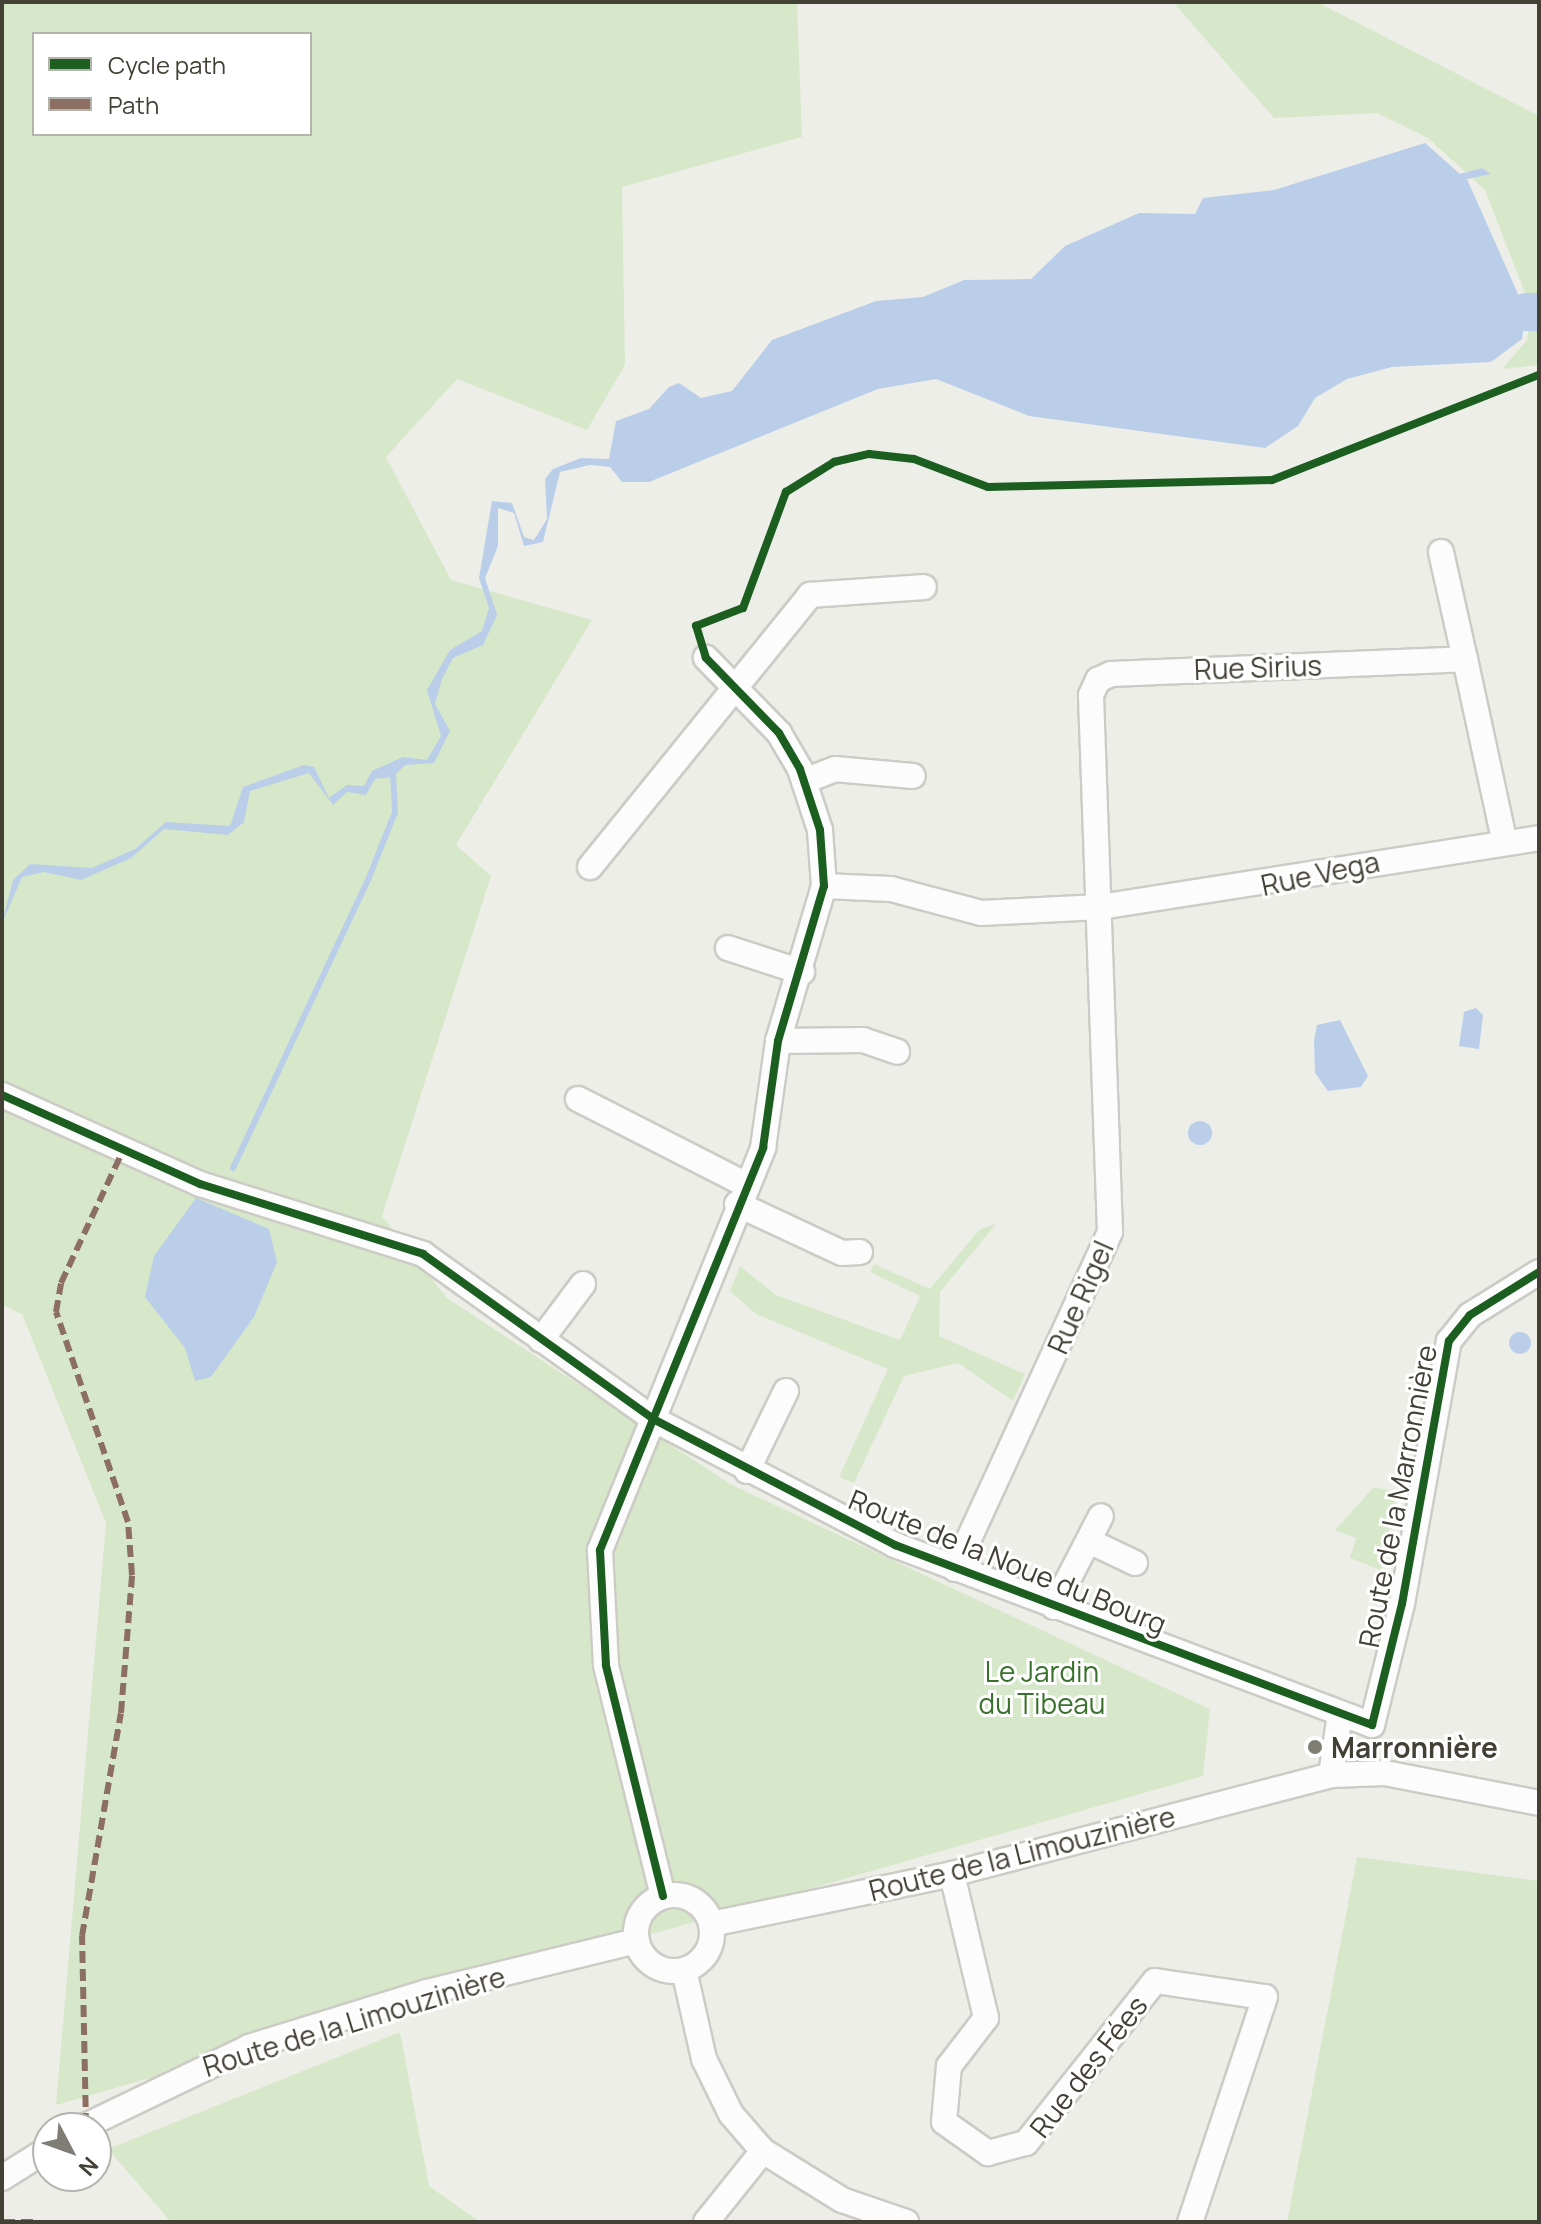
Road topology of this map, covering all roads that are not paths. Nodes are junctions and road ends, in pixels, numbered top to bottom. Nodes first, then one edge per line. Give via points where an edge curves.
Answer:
1 (1441, 552) dead end
2 (924, 587) dead end
3 (706, 658) dead end
4 (1465, 659) junction
5 (734, 682) junction
6 (913, 776) dead end
7 (804, 781) junction
8 (1539, 838) edge
9 (1504, 839) junction
10 (590, 867) dead end
11 (824, 886) junction
12 (1100, 907) junction
13 (728, 948) dead end
14 (802, 972) junction
15 (778, 1041) junction
16 (897, 1052) dead end
17 (2, 1095) edge
18 (578, 1099) dead end
19 (742, 1194) junction
20 (860, 1252) dead end
21 (1539, 1272) edge
22 (583, 1284) dead end
23 (541, 1340) junction
24 (786, 1391) dead end
25 (655, 1420) junction
26 (747, 1471) junction
27 (1101, 1516) dead end
28 (1089, 1541) junction
29 (1135, 1563) dead end
30 (955, 1569) junction
31 (1054, 1607) junction
32 (1340, 1714) junction
33 (1372, 1725) joint
34 (1331, 1775) junction
35 (1539, 1803) edge
36 (952, 1874) junction
37 (663, 1896) junction
38 (711, 1924) junction
39 (637, 1941) junction
40 (684, 1970) junction
41 (112, 2113) edge
42 (763, 2151) junction
43 (32, 2159) edge
44 (2, 2178) edge
45 (706, 2222) edge
46 (906, 2222) edge
47 (1190, 2222) edge

1 - 4 street
2 - 5 street via 810,595
3 - 5 street
4 - 9 street
4 - 12 street, Rue Sirius via 1098,680 1091,695
5 - 7 street via 779,733
5 - 10 street
6 - 7 street via 835,769
7 - 11 street via 820,830
8 - 9 street, Rue Vega
9 - 12 street, Rue Vega via 1240,890
11 - 12 street, Rue Vega via 891,889 972,913
11 - 14 street
12 - 30 street, Rue Rigel via 1110,1232
13 - 14 street
14 - 15 street
15 - 16 street via 863,1040
15 - 19 street via 774,1098
17 - 23 street, Route de la Noue du Bourg via 200,1184 423,1254
18 - 19 street
19 - 20 street via 842,1253
19 - 25 street via 677,1346
21 - 33 street, Route de la Marronnière via 1470,1315 1449,1341 1402,1604
22 - 23 street
23 - 25 street, Route de la Noue du Bourg
24 - 26 street
25 - 26 street, Route de la Noue du Bourg
25 - 37 street via 609,1519 598,1591 606,1665
26 - 30 street, Route de la Noue du Bourg
27 - 28 street
28 - 29 street
28 - 31 street
30 - 31 street, Route de la Noue du Bourg
31 - 32 street, Route de la Noue du Bourg
32 - 33 street, Route de la Noue du Bourg
32 - 34 street
34 - 35 street, Route de la Limouzinière via 1385,1773
34 - 36 street, Route de la Limouzinière
36 - 38 street, Route de la Limouzinière
36 - 47 street, Rue des Fées via 986,2018 949,2066 944,2122 988,2153 1026,2143 1155,1981 1265,1997
37 - 38 street via 693,1899
37 - 39 street via 641,1914
38 - 40 street via 704,1957
39 - 40 street via 660,1968
39 - 41 street, Route de la Limouzinière via 427,1992 249,2047
40 - 42 street via 704,2059 731,2114
42 - 45 street
42 - 46 street via 842,2200
43 - 44 street

